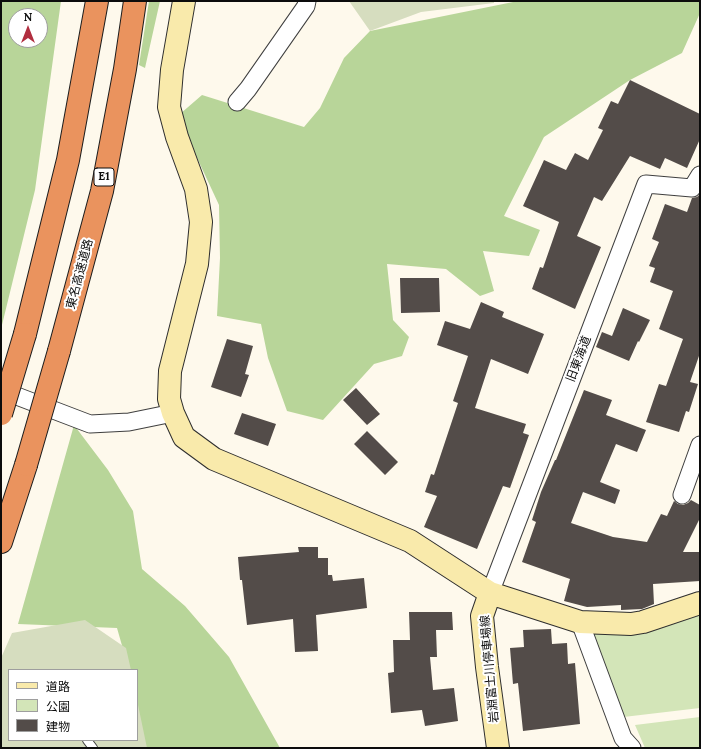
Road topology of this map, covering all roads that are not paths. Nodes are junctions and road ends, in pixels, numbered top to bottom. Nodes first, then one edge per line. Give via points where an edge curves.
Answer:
1 (96, 1) edge
2 (135, 1) edge
3 (184, 1) edge
4 (307, 1) edge
5 (237, 102) dead end
6 (700, 175) edge
7 (1, 390) edge
8 (173, 413) junction
9 (1, 414) edge
10 (700, 445) edge
11 (682, 495) dead end
12 (1, 542) edge
13 (490, 593) junction
14 (700, 604) edge
15 (580, 622) junction
16 (498, 748) edge
17 (632, 748) edge

1 - 9 highway, bridge via 68,160 25,334
2 - 12 highway, 東名高速道路 / E1, bridge via 102,191 59,351
3 - 8 street via 172,70 169,107 196,189 201,222 197,264 170,371 169,399
4 - 5 street via 306,6
6 - 13 street, 旧東海道 via 692,188 646,184
7 - 8 street via 90,424 129,422
8 - 13 street via 184,437 214,459 410,541
10 - 11 street
13 - 15 street
13 - 16 street, 岩淵富士川停車場線 via 482,616
14 - 15 street via 631,624
15 - 17 street via 623,738

